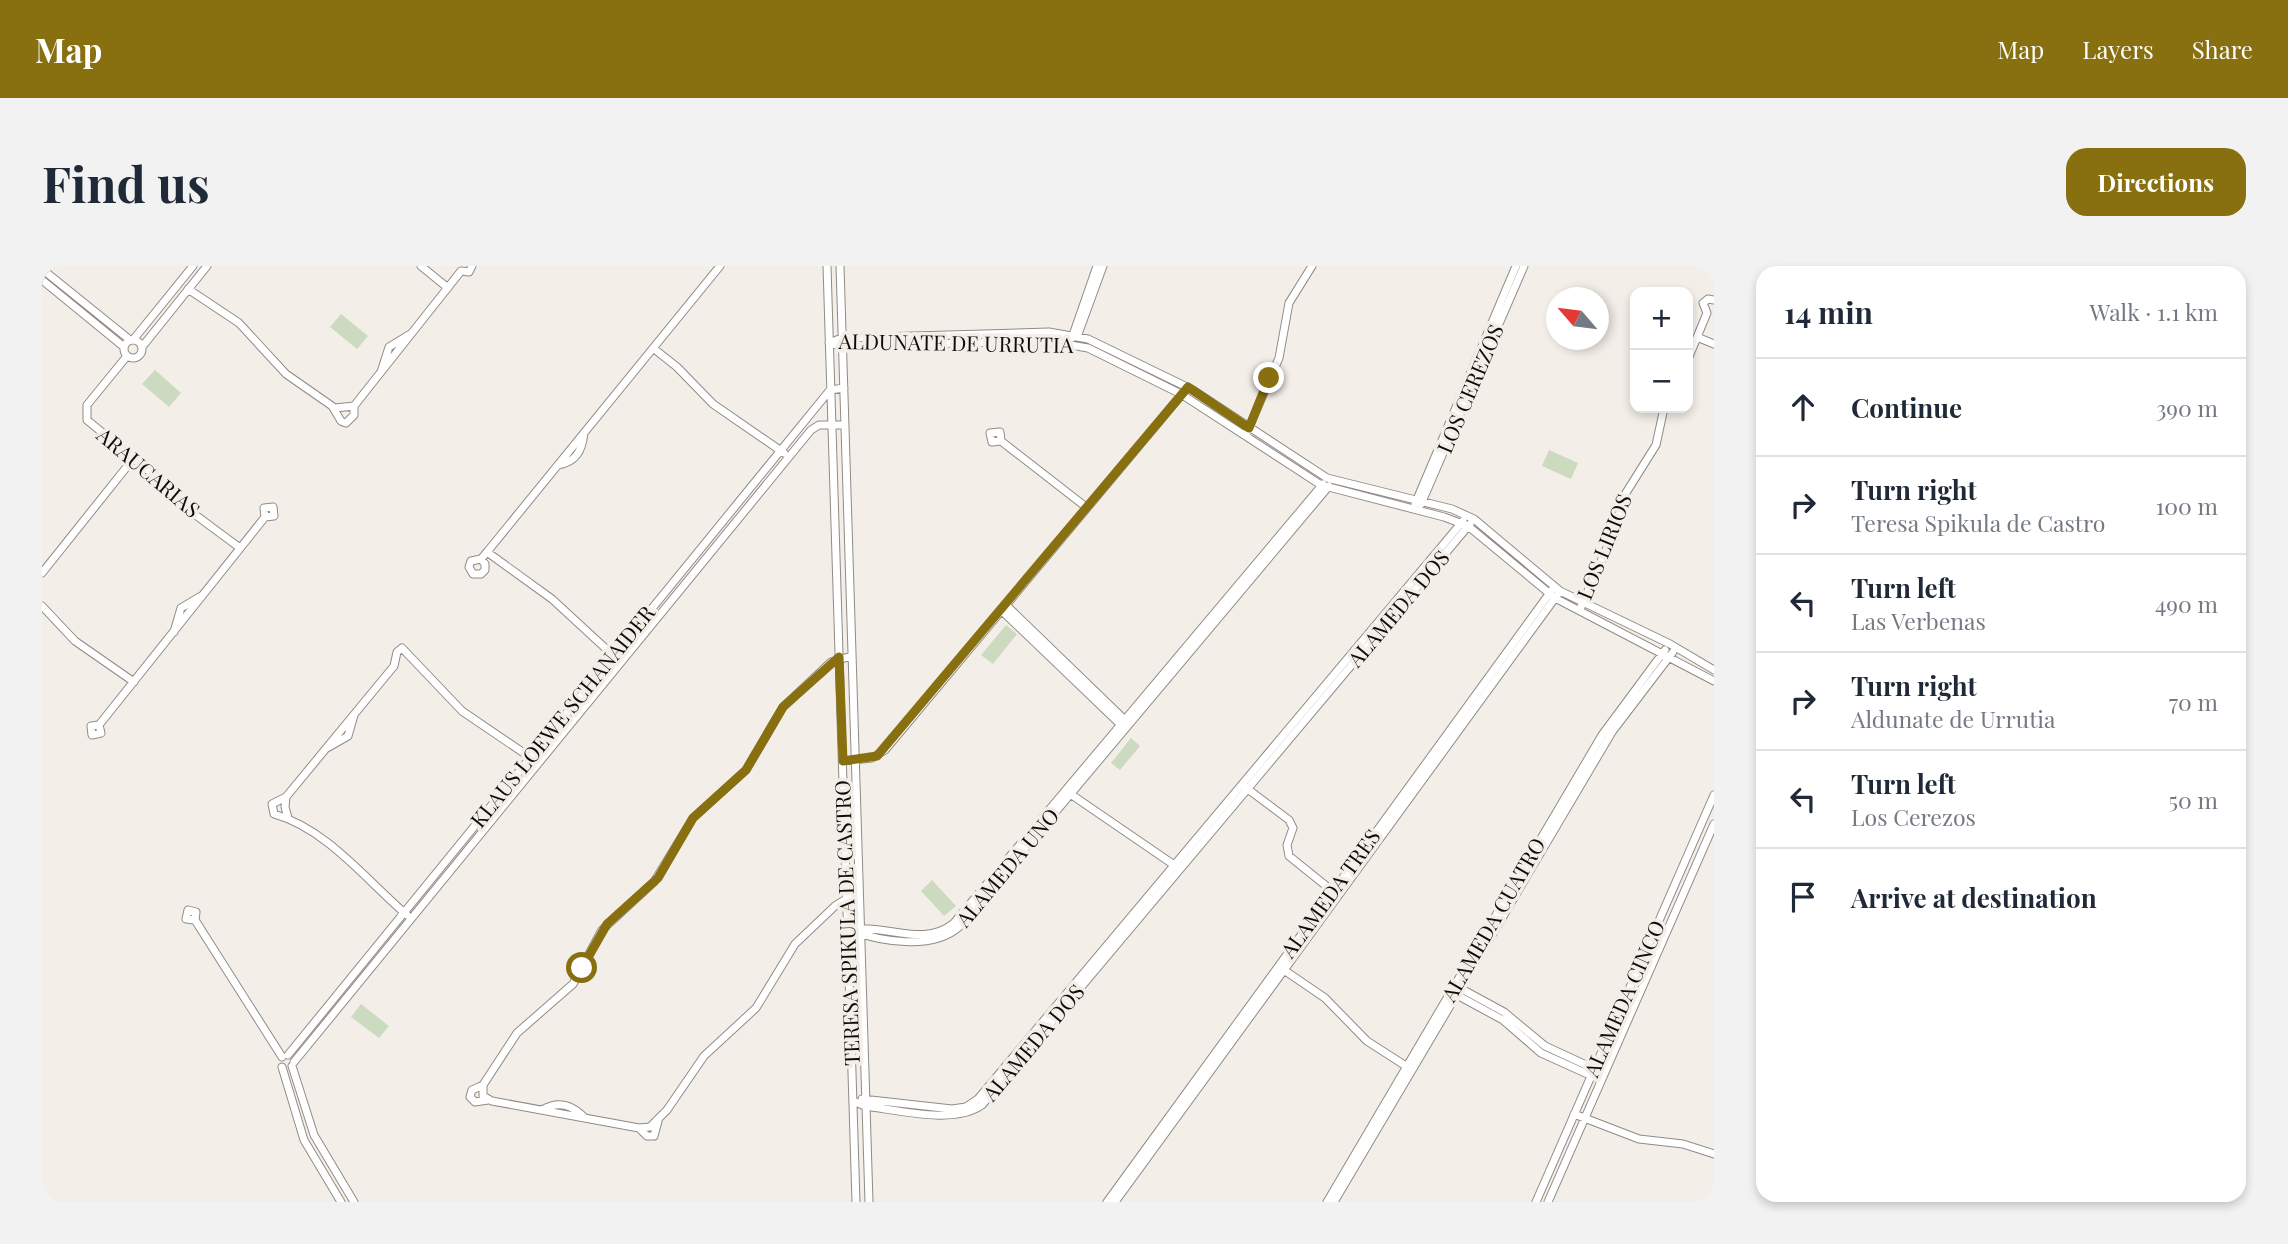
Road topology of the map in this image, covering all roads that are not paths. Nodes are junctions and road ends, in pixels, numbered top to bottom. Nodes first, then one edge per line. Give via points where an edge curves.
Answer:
1 (193, 266) edge
2 (206, 266) edge
3 (421, 266) edge
4 (472, 266) edge
5 (720, 266) edge
6 (728, 266) edge
7 (827, 266) edge
8 (840, 266) edge
9 (1097, 266) edge
10 (1103, 266) edge
11 (1312, 266) edge
12 (1516, 266) edge
13 (1524, 266) edge
14 (42, 269) edge
15 (460, 269) edge
16 (42, 280) edge
17 (448, 288) junction
18 (188, 289) junction
19 (1714, 300) edge
20 (1711, 313) edge
21 (1075, 335) junction
22 (1698, 337) junction
23 (132, 340) junction
24 (842, 342) junction
25 (829, 343) junction
26 (1072, 343) junction
27 (1714, 344) edge
28 (124, 347) junction
29 (142, 347) junction
30 (653, 348) junction
31 (1692, 350) edge
32 (127, 356) junction
33 (1188, 387) junction
34 (844, 388) junction
35 (830, 390) junction
36 (1181, 394) junction
37 (354, 406) junction
38 (335, 408) junction
39 (1663, 413) edge
40 (831, 425) junction
41 (844, 425) junction
42 (1247, 432) junction
43 (1001, 441) dead end
44 (780, 450) junction
45 (790, 457) junction
46 (133, 459) junction
47 (1331, 479) junction
48 (1324, 487) junction
49 (1419, 502) junction
50 (1086, 507) junction
51 (1416, 511) junction
52 (265, 517) dead end
53 (1471, 517) junction
54 (1465, 525) junction
55 (240, 548) junction
56 (487, 552) junction
57 (481, 559) dead end
58 (42, 573) edge
59 (1555, 592) junction
60 (42, 607) edge
61 (1581, 607) junction
62 (1004, 608) junction
63 (1673, 646) junction
64 (1667, 653) junction
65 (614, 656) junction
66 (852, 656) junction
67 (839, 657) junction
68 (622, 662) junction
69 (416, 665) junction
70 (394, 666) junction
71 (1714, 670) edge
72 (1714, 681) edge
73 (134, 682) junction
74 (99, 725) dead end
75 (1125, 725) junction
76 (531, 758) junction
77 (855, 760) junction
78 (843, 761) junction
79 (539, 764) junction
80 (1245, 787) junction
81 (1068, 792) junction
82 (1714, 795) edge
83 (286, 797) junction
84 (288, 818) junction
85 (1714, 824) edge
86 (1177, 867) junction
87 (1336, 893) junction
88 (859, 897) junction
89 (846, 899) junction
90 (404, 912) junction
91 (195, 920) dead end
92 (413, 920) junction
93 (848, 930) junction
94 (861, 932) junction
95 (1282, 968) junction
96 (1456, 990) junction
97 (285, 1056) junction
98 (293, 1064) junction
99 (282, 1066) junction
100 (1410, 1068) junction
101 (1593, 1072) junction
102 (1603, 1077) junction
103 (483, 1085) junction
104 (488, 1100) junction
105 (853, 1101) junction
106 (866, 1102) junction
107 (1574, 1114) junction
108 (1585, 1118) junction
109 (1714, 1154) edge
110 (341, 1202) edge
111 (354, 1202) edge
112 (856, 1202) edge
113 (869, 1202) edge
114 (1107, 1202) edge
115 (1115, 1202) edge
116 (1327, 1202) edge
117 (1334, 1202) edge
118 (1536, 1202) edge
119 (1548, 1202) edge

1 - 23 street
2 - 18 street
3 - 17 street
4 - 15 street via 467,273
5 - 6 street
5 - 30 street
7 - 25 street, TERESA SPIKULA DE CASTRO
8 - 24 street, TERESA SPIKULA DE CASTRO
9 - 21 street
10 - 21 street
11 - 42 street via 1289,303 1278,363
12 - 49 street, LOS CEREZOS
13 - 49 street, LOS CEREZOS
14 - 23 street
15 - 17 street
16 - 28 street
17 - 37 street via 412,333 388,347 381,373
18 - 29 street
18 - 38 street via 239,323 286,373
19 - 20 street via 1703,303
20 - 22 street
21 - 24 street, ALDUNATE DE URRUTIA via 1039,332
21 - 26 street
21 - 33 street, ALDUNATE DE URRUTIA
22 - 27 street
22 - 31 street
23 - 28 street
23 - 29 street
24 - 25 street, ALDUNATE DE URRUTIA
24 - 26 street, ALDUNATE DE URRUTIA
24 - 34 street, TERESA SPIKULA DE CASTRO
25 - 35 street, TERESA SPIKULA DE CASTRO
26 - 36 street, ALDUNATE DE URRUTIA
28 - 32 street
29 - 32 street via 137,357
30 - 44 street via 713,404
30 - 56 street via 584,432 578,455 558,465
32 - 46 street, ARAUCARIAS via 89,402 85,414 89,423
33 - 36 street
33 - 42 street, ALDUNATE DE URRUTIA
34 - 35 street
34 - 41 street, TERESA SPIKULA DE CASTRO
35 - 40 street, TERESA SPIKULA DE CASTRO
35 - 44 street, KLAUS LOEWE SCHANAIDER
36 - 42 street, ALDUNATE DE URRUTIA
36 - 50 street
37 - 38 street
37 - 38 street via 346,424
39 - 61 street, LOS LIRIOS via 1656,445 1624,496 1616,527
40 - 41 street
40 - 45 street, KLAUS LOEWE SCHANAIDER via 814,428
40 - 67 street, TERESA SPIKULA DE CASTRO
41 - 66 street, TERESA SPIKULA DE CASTRO
42 - 47 street, ALDUNATE DE URRUTIA
42 - 48 street, ALDUNATE DE URRUTIA
43 - 50 street
44 - 45 street
44 - 65 street, KLAUS LOEWE SCHANAIDER
45 - 68 street, KLAUS LOEWE SCHANAIDER
46 - 55 street, ARAUCARIAS via 182,505
46 - 58 street
47 - 48 street, ALAMEDA UNO
47 - 49 street, ALDUNATE DE URRUTIA
48 - 51 street, ALDUNATE DE URRUTIA
48 - 75 street, ALAMEDA UNO
49 - 51 street, LOS CEREZOS
49 - 53 street, ALDUNATE DE URRUTIA
50 - 62 street
51 - 54 street, ALDUNATE DE URRUTIA
52 - 55 street
53 - 54 street, ALAMEDA DOS
53 - 59 street, ALDUNATE DE URRUTIA
54 - 59 street, ALDUNATE DE URRUTIA
54 - 80 street, ALAMEDA DOS
55 - 73 street via 202,596 181,608 174,632
56 - 57 street
56 - 65 street via 552,598
59 - 61 street, ALDUNATE DE URRUTIA
59 - 87 street, ALAMEDA TRES
60 - 73 street via 75,641
61 - 63 street, ALDUNATE DE URRUTIA
61 - 64 street, ALDUNATE DE URRUTIA
62 - 75 street
62 - 77 street via 885,750
63 - 64 street, ALAMEDA CUATRO
63 - 71 street, ALDUNATE DE URRUTIA
64 - 72 street, ALDUNATE DE URRUTIA
64 - 96 street, ALAMEDA CUATRO via 1607,727
65 - 68 street
65 - 76 street, KLAUS LOEWE SCHANAIDER
66 - 67 street
66 - 77 street, TERESA SPIKULA DE CASTRO
67 - 78 street, TERESA SPIKULA DE CASTRO
67 - 103 street via 783,707 746,770 693,818 658,878 607,924 573,984 517,1033
68 - 79 street, KLAUS LOEWE SCHANAIDER
69 - 70 street via 404,662
69 - 70 street via 402,648
69 - 76 street via 462,711
70 - 83 street via 355,714 348,736 326,749
73 - 74 street
75 - 81 street, ALAMEDA UNO
76 - 79 street
76 - 90 street, KLAUS LOEWE SCHANAIDER
77 - 78 street
77 - 88 street, TERESA SPIKULA DE CASTRO
78 - 89 street, TERESA SPIKULA DE CASTRO
79 - 92 street, KLAUS LOEWE SCHANAIDER
80 - 86 street, ALAMEDA DOS
80 - 87 street via 1289,820 1293,828 1287,845 1289,856
81 - 86 street
81 - 94 street, ALAMEDA UNO via 950,935 923,942
82 - 101 street, ALAMEDA CINCO
83 - 84 street
83 - 84 street via 271,807 274,814
84 - 90 street via 349,858
85 - 102 street, ALAMEDA CINCO
86 - 106 street, ALAMEDA DOS via 982,1105 958,1115
87 - 95 street, ALAMEDA TRES
88 - 89 street
88 - 94 street, TERESA SPIKULA DE CASTRO
89 - 93 street, TERESA SPIKULA DE CASTRO
89 - 104 street via 790,949 757,1008 704,1056 658,1121 654,1136 639,1128 585,1118 562,1104 542,1110
90 - 92 street
90 - 97 street, KLAUS LOEWE SCHANAIDER
91 - 97 street
92 - 98 street, KLAUS LOEWE SCHANAIDER
93 - 94 street, ALAMEDA UNO
93 - 105 street, TERESA SPIKULA DE CASTRO
94 - 106 street, TERESA SPIKULA DE CASTRO
95 - 100 street via 1325,998 1367,1041
95 - 114 street, ALAMEDA TRES
95 - 115 street, ALAMEDA TRES
96 - 100 street, ALAMEDA CUATRO
96 - 101 street via 1504,1012 1545,1046
97 - 98 street
97 - 99 street
98 - 99 street
98 - 111 street via 314,1135
99 - 110 street via 304,1140
100 - 116 street, ALAMEDA CUATRO
100 - 117 street, ALAMEDA CUATRO
101 - 102 street
101 - 107 street, ALAMEDA CINCO
102 - 108 street, ALAMEDA CINCO
103 - 104 street via 482,1094
103 - 104 street via 472,1090 470,1097 475,1102
105 - 106 street, ALAMEDA DOS
105 - 112 street, TERESA SPIKULA DE CASTRO
106 - 113 street, TERESA SPIKULA DE CASTRO
107 - 108 street
107 - 118 street, ALAMEDA CINCO
108 - 109 street via 1639,1139 1683,1144
108 - 119 street, ALAMEDA CINCO

